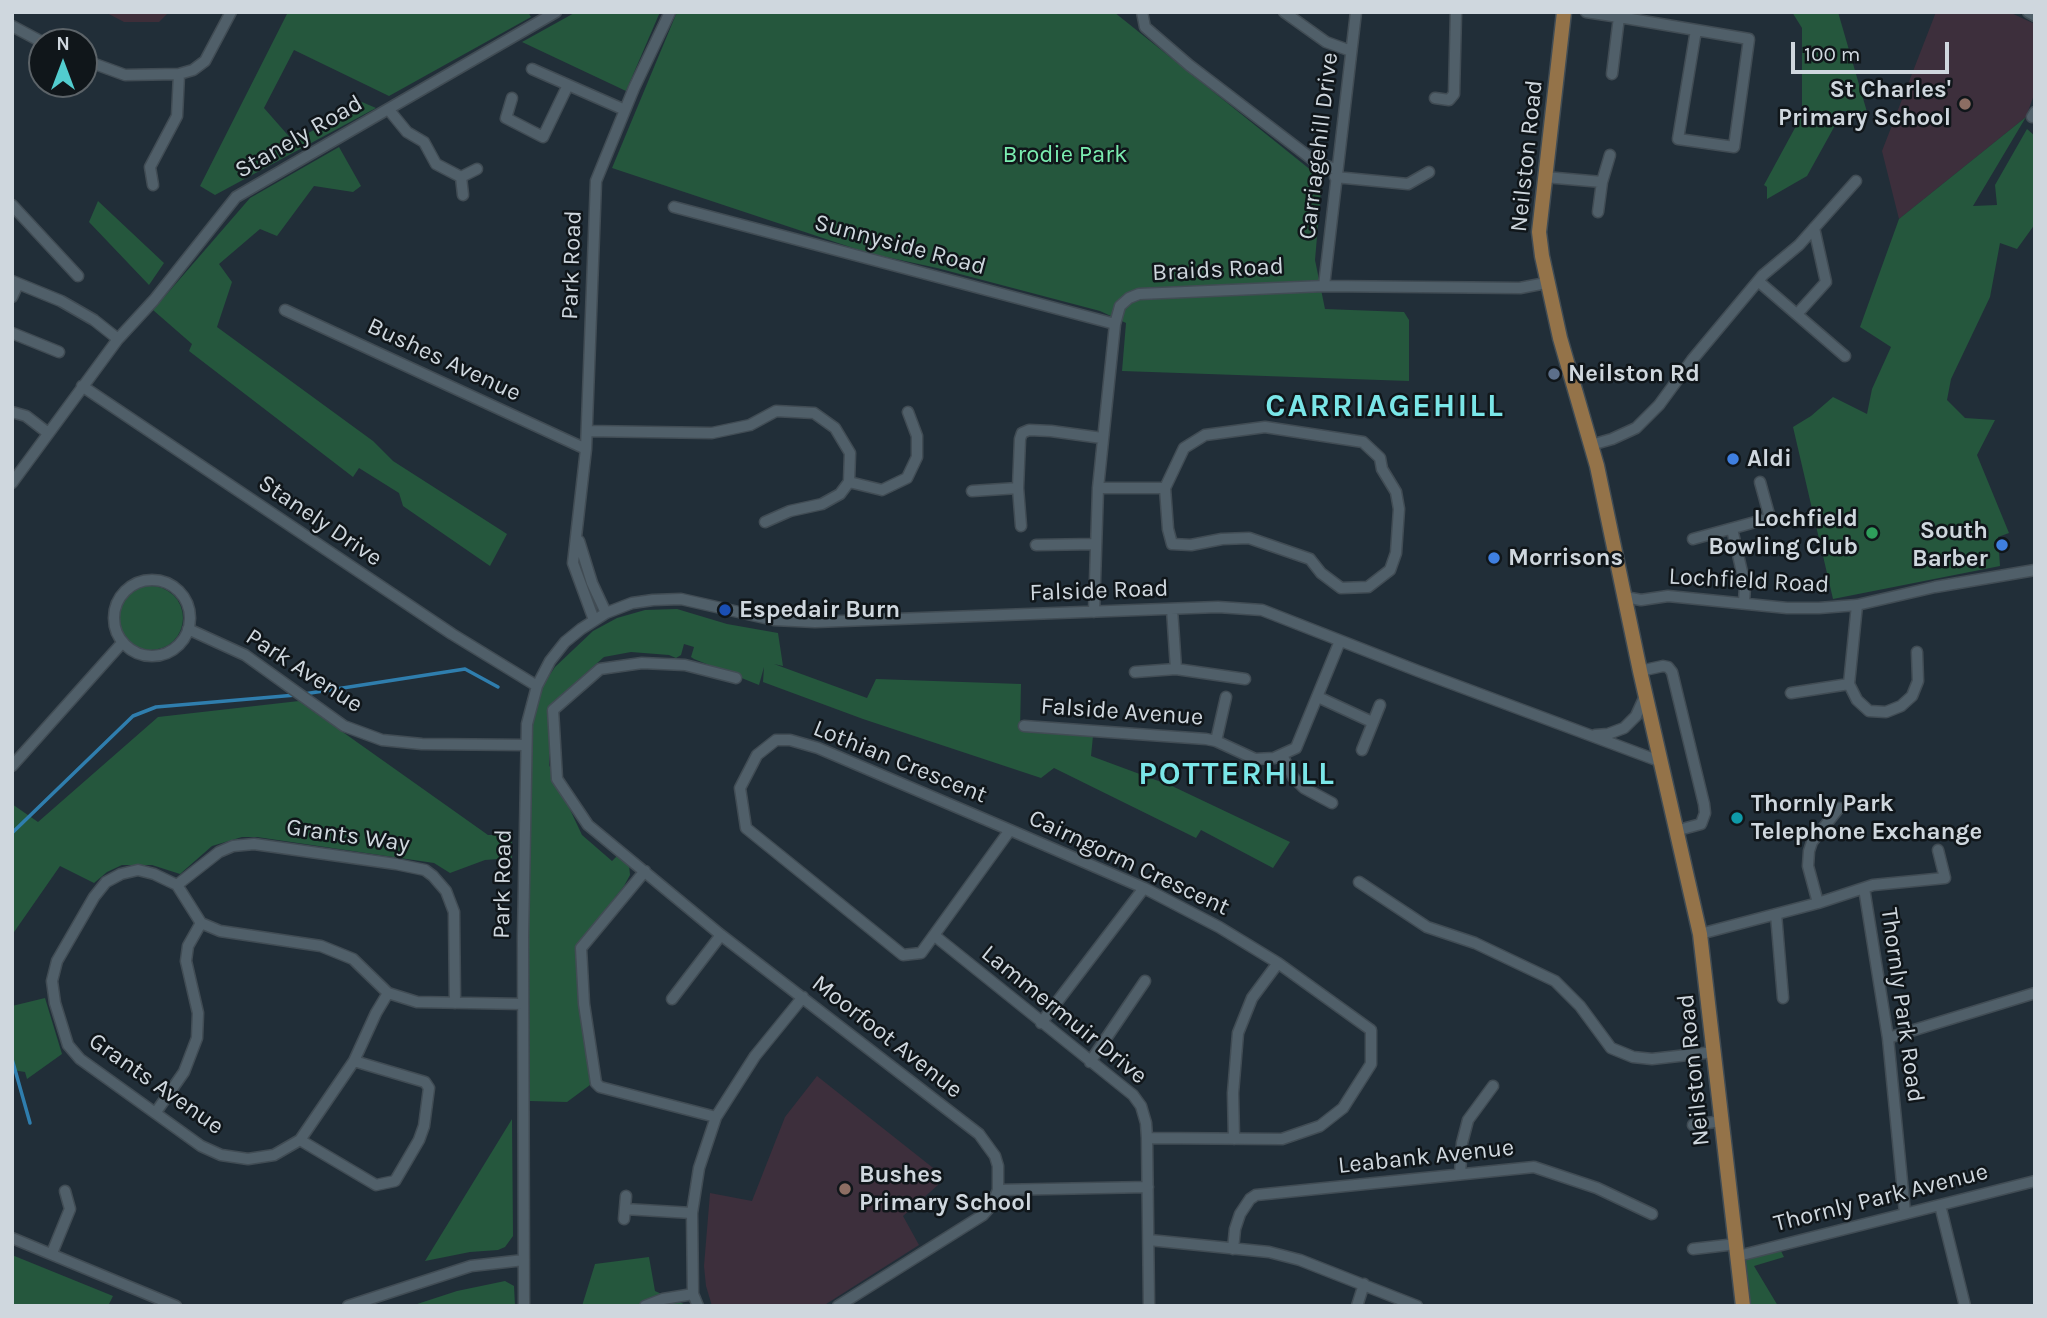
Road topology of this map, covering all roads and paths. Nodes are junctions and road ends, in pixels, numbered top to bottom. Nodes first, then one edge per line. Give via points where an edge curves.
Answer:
1 (231, 12) edge
2 (556, 12) edge
3 (670, 12) edge
4 (1142, 12) edge
5 (1284, 12) edge
6 (1356, 12) edge
7 (1456, 12) edge
8 (1564, 12) edge
9 (1586, 12) edge
10 (2028, 12) edge
11 (2035, 16) edge
12 (1619, 17) junction
13 (12, 26) edge
14 (1696, 30) junction
15 (28, 35) edge
16 (1351, 51) junction
17 (98, 65) edge
18 (532, 69) dead end
19 (179, 74) junction
20 (1612, 74) dead end
21 (568, 85) junction
22 (512, 98) dead end
23 (1435, 98) dead end
24 (388, 110) junction
25 (625, 110) junction
26 (1610, 155) dead end
27 (477, 169) dead end
28 (1429, 172) dead end
29 (1336, 173) junction
30 (461, 177) junction
31 (1545, 177) junction
32 (1856, 181) dead end
33 (1602, 182) junction
34 (153, 185) dead end
35 (463, 195) dead end
36 (12, 205) edge
37 (674, 207) dead end
38 (1598, 212) dead end
39 (1814, 228) junction
40 (78, 276) dead end
41 (1758, 281) junction
42 (15, 282) edge
43 (1546, 283) junction
44 (1324, 286) junction
45 (12, 297) edge
46 (285, 310) dead end
47 (1798, 313) junction
48 (1115, 324) junction
49 (12, 333) edge
50 (118, 339) junction
51 (59, 352) dead end
52 (1845, 356) dead end
53 (82, 386) junction
54 (12, 412) edge
55 (908, 412) dead end
56 (587, 432) junction
57 (48, 433) junction
58 (1102, 438) junction
59 (1591, 445) junction
60 (586, 449) junction
61 (849, 482) junction
62 (1760, 482) dead end
63 (12, 483) edge
64 (1017, 488) junction
65 (1098, 488) junction
66 (1165, 488) junction
67 (972, 491) dead end
68 (765, 522) dead end
69 (1021, 526) dead end
70 (1732, 528) junction
71 (577, 535) junction
72 (1693, 539) dead end
73 (1096, 544) junction
74 (1035, 545) dead end
75 (2035, 570) edge
76 (1625, 597) junction
77 (1744, 603) junction
78 (1857, 605) junction
79 (1172, 609) junction
80 (1094, 612) junction
81 (606, 613) junction
82 (593, 620) junction
83 (188, 629) junction
84 (1340, 640) junction
85 (122, 643) junction
86 (1917, 652) dead end
87 (1176, 669) junction
88 (1640, 671) junction
89 (1135, 672) dead end
90 (736, 677) dead end
91 (1245, 679) dead end
92 (1849, 684) junction
93 (537, 686) junction
94 (1791, 694) dead end
95 (1645, 696) junction
96 (1226, 697) dead end
97 (1318, 698) junction
98 (1380, 705) dead end
99 (1372, 722) junction
100 (1024, 726) dead end
101 (1589, 735) junction
102 (1216, 741) junction
103 (525, 746) junction
104 (1362, 750) dead end
105 (1282, 755) junction
106 (1660, 761) junction
107 (12, 766) edge
108 (1332, 803) dead end
109 (1839, 808) dead end
110 (1010, 830) junction
111 (1675, 831) junction
112 (1938, 850) dead end
113 (645, 871) junction
114 (1359, 882) dead end
115 (177, 885) junction
116 (1144, 888) junction
117 (1864, 888) junction
118 (1818, 903) junction
119 (1776, 914) junction
120 (201, 923) junction
121 (1700, 934) junction
122 (721, 935) junction
123 (935, 936) junction
124 (1278, 963) junction
125 (1145, 981) dead end
126 (388, 993) junction
127 (2035, 993) edge
128 (803, 998) junction
129 (1783, 998) dead end
130 (672, 999) dead end
131 (455, 1003) junction
132 (523, 1004) junction
133 (1041, 1023) junction
134 (1888, 1038) junction
135 (1714, 1052) junction
136 (354, 1061) junction
137 (1090, 1062) junction
138 (1493, 1086) dead end
139 (156, 1112) junction
140 (716, 1117) junction
141 (1722, 1121) junction
142 (1693, 1125) dead end
143 (1147, 1138) junction
144 (1234, 1139) junction
145 (300, 1140) junction
146 (1460, 1174) junction
147 (2035, 1181) edge
148 (1148, 1187) junction
149 (998, 1189) junction
150 (65, 1191) dead end
151 (626, 1196) dead end
152 (1940, 1205) junction
153 (83, 1207) dead end
154 (70, 1209) junction
155 (692, 1213) junction
156 (1905, 1213) junction
157 (1652, 1214) dead end
158 (12, 1238) edge
159 (1149, 1240) junction
160 (1233, 1249) junction
161 (1693, 1249) dead end
162 (1737, 1250) junction
163 (52, 1253) junction
164 (524, 1260) junction
165 (1364, 1284) junction
166 (692, 1294) junction
167 (176, 1306) edge
168 (348, 1306) edge
169 (524, 1306) edge
170 (645, 1306) edge
171 (698, 1306) edge
172 (838, 1306) edge
173 (1149, 1306) edge
174 (1357, 1306) edge
175 (1417, 1306) edge
176 (1744, 1306) edge
177 (1965, 1306) edge

1 - 19 street via 205,61
2 - 24 street, Stanely Road
3 - 25 street, Park Road
4 - 29 street via 1145,27 1189,65
5 - 16 street via 1326,42
6 - 16 street, Carriagehill Drive
7 - 23 street via 1454,94 1449,100
8 - 31 main road, Neilston Road
9 - 12 street
10 - 11 street
12 - 14 street
12 - 20 street
13 - 15 street
14 - 14 street via 1749,39 1734,147 1678,138
16 - 29 street, Carriagehill Drive
17 - 19 street via 125,75
18 - 21 street
19 - 34 street via 177,116 150,167
21 - 22 street via 542,137 506,118
21 - 25 street
24 - 30 street via 407,132 424,142 436,164
24 - 50 street, Stanely Road via 236,197
25 - 56 street, Park Road via 596,181
26 - 33 street
27 - 30 street
28 - 29 street via 1408,184
29 - 44 street, Carriagehill Drive
30 - 35 street
31 - 33 street
31 - 43 main road, Neilston Road via 1539,232
32 - 39 street
33 - 38 street
36 - 40 street
37 - 48 street, Sunnyside Road
39 - 41 street
39 - 47 street via 1826,282
41 - 47 street
41 - 59 street via 1636,428
42 - 45 street
42 - 50 street via 94,320
43 - 44 street, Braids Road via 1520,288
43 - 59 main road, Neilston Road
44 - 48 street, Braids Road via 1139,295 1120,306
46 - 60 street, Bushes Avenue
47 - 52 street
48 - 58 street, Braids Road
49 - 51 street
50 - 53 street, Stanely Road
53 - 57 street, Stanely Road
53 - 93 street, Stanely Drive
54 - 57 street via 26,416
55 - 61 street via 917,436 917,457 907,478 882,490
56 - 60 street, Park Road
56 - 61 street via 712,433 750,425 776,411 814,413 835,428 850,453
57 - 63 street, Stanely Road
58 - 64 street via 1051,431 1022,433
58 - 65 street, Braids Road
59 - 76 main road, Neilston Road
60 - 71 street, Park Road
61 - 68 street via 840,494 822,504
62 - 70 street via 1770,517
64 - 67 street
64 - 69 street
65 - 66 street
65 - 73 street, Braids Road
66 - 66 street via 1184,448 1205,435 1265,427 1363,442 1380,458 1395,492 1399,509 1396,553 1390,570 1368,587 1341,588 1310,559 1249,538 1172,544
70 - 72 street
70 - 77 street via 1745,585
71 - 81 street, Park Road
71 - 82 street, Park Road via 573,563
73 - 74 street
73 - 80 street, Braids Road
75 - 78 street, Lochfield Road
76 - 77 street, Lochfield Road
76 - 88 main road, Neilston Road
77 - 78 street, Lochfield Road via 1787,608
78 - 92 street
79 - 80 street, Falside Road
79 - 84 street, Falside Road via 1262,610
79 - 87 street
80 - 81 street, Falside Road via 815,622 774,620 681,599 632,603
81 - 82 street, Falside Road
82 - 93 street, Park Road via 565,642
83 - 85 street via 183,640 164,654 140,654
83 - 85 street via 188,604 181,593 159,580 146,580 134,584 117,603 115,628
83 - 103 street, Park Avenue via 245,655 344,726 382,740
84 - 97 street
84 - 101 street, Falside Road
85 - 107 street
86 - 92 street via 1918,681 1902,706 1869,712
87 - 89 street
87 - 91 street
88 - 95 main road, Neilston Road
88 - 111 street via 1663,666 1672,671 1704,804 1701,824
90 - 113 street, Moorfoot Avenue via 685,664 642,663 600,669 553,710 557,779 588,825
92 - 94 street
93 - 103 street, Park Road
95 - 101 street via 1624,728
95 - 106 main road, Neilston Road
96 - 102 street, Falside Avenue
97 - 99 street
97 - 105 street via 1296,748
98 - 99 street
99 - 104 street
100 - 102 street, Falside Avenue
101 - 106 street, Falside Road
102 - 105 street, Falside Avenue via 1255,759
103 - 132 street, Park Road
105 - 108 street via 1304,788
106 - 111 main road, Neilston Road
109 - 118 street via 1809,851
110 - 116 street, Cairngorm Crescent
110 - 123 street, Lothian Crescent
110 - 123 street, Lothian Crescent via 818,748 776,740 757,755 740,788 746,828 903,954 921,953
111 - 121 main road, Neilston Road
112 - 117 street via 1945,878
113 - 122 street, Moorfoot Avenue
113 - 140 street via 581,948 596,1083
114 - 135 street via 1427,927 1475,943 1555,981 1611,1048 1652,1059
115 - 120 street
115 - 131 street, Grants Way via 219,852 254,844 425,870 446,891 454,912
115 - 139 street, Grants Avenue via 138,870 106,882 57,961 52,981 68,1045 80,1059
116 - 124 street, Cairngorm Crescent
116 - 133 street
117 - 118 street, Thornly Park Road
117 - 134 street, Thornly Park Road
118 - 119 street, Thornly Park Road
119 - 121 street, Thornly Park Road
119 - 129 street
120 - 126 street via 220,931 321,946 353,959
120 - 139 street via 188,946 187,961 198,1013 197,1038 184,1072
121 - 135 main road, Neilston Road
122 - 128 street, Moorfoot Avenue
122 - 130 street
123 - 133 street, Lammermuir Drive
124 - 144 street via 1252,998 1238,1033
124 - 144 street, Cairngorm Crescent via 1371,1030 1371,1064 1343,1108 1320,1126 1282,1139
125 - 137 street
126 - 131 street via 417,1002
126 - 136 street, Grants Avenue
127 - 134 street
128 - 140 street via 755,1056
128 - 149 street, Moorfoot Avenue via 979,1134 999,1166
131 - 132 street
132 - 164 street, Park Road
133 - 137 street, Lammermuir Drive
134 - 156 street, Thornly Park Road
135 - 141 main road, Neilston Road
136 - 145 street, Grants Avenue
136 - 145 street via 425,1082 429,1088 419,1140 395,1181 376,1185
137 - 143 street, Lammermuir Drive via 1137,1100
138 - 146 street via 1468,1120
139 - 145 street, Grants Avenue via 201,1146 221,1155 247,1159 274,1155
140 - 155 street via 699,1168
141 - 142 street
141 - 162 main road, Neilston Road
143 - 144 street, Cairngorm Crescent
143 - 148 street, Lammermuir Drive
146 - 157 street, Leabank Avenue via 1534,1167 1597,1188
146 - 160 street, Leabank Avenue via 1256,1195 1240,1214
147 - 152 street, Thornly Park Avenue
148 - 149 street
148 - 159 street, Lammermuir Drive
149 - 172 street via 992,1205 971,1224
150 - 154 street
151 - 155 street via 624,1214
152 - 156 street, Thornly Park Avenue
152 - 177 street
153 - 154 street
154 - 163 street
155 - 166 street
156 - 162 street, Thornly Park Avenue
158 - 163 street
159 - 160 street
159 - 173 street, Lammermuir Drive
160 - 165 street via 1300,1260
161 - 162 street, Thornly Park Avenue
162 - 176 main road, Neilston Road
163 - 167 street
164 - 168 street via 471,1266
164 - 169 street, Park Road
165 - 174 street
165 - 175 street
166 - 170 street
166 - 171 street

